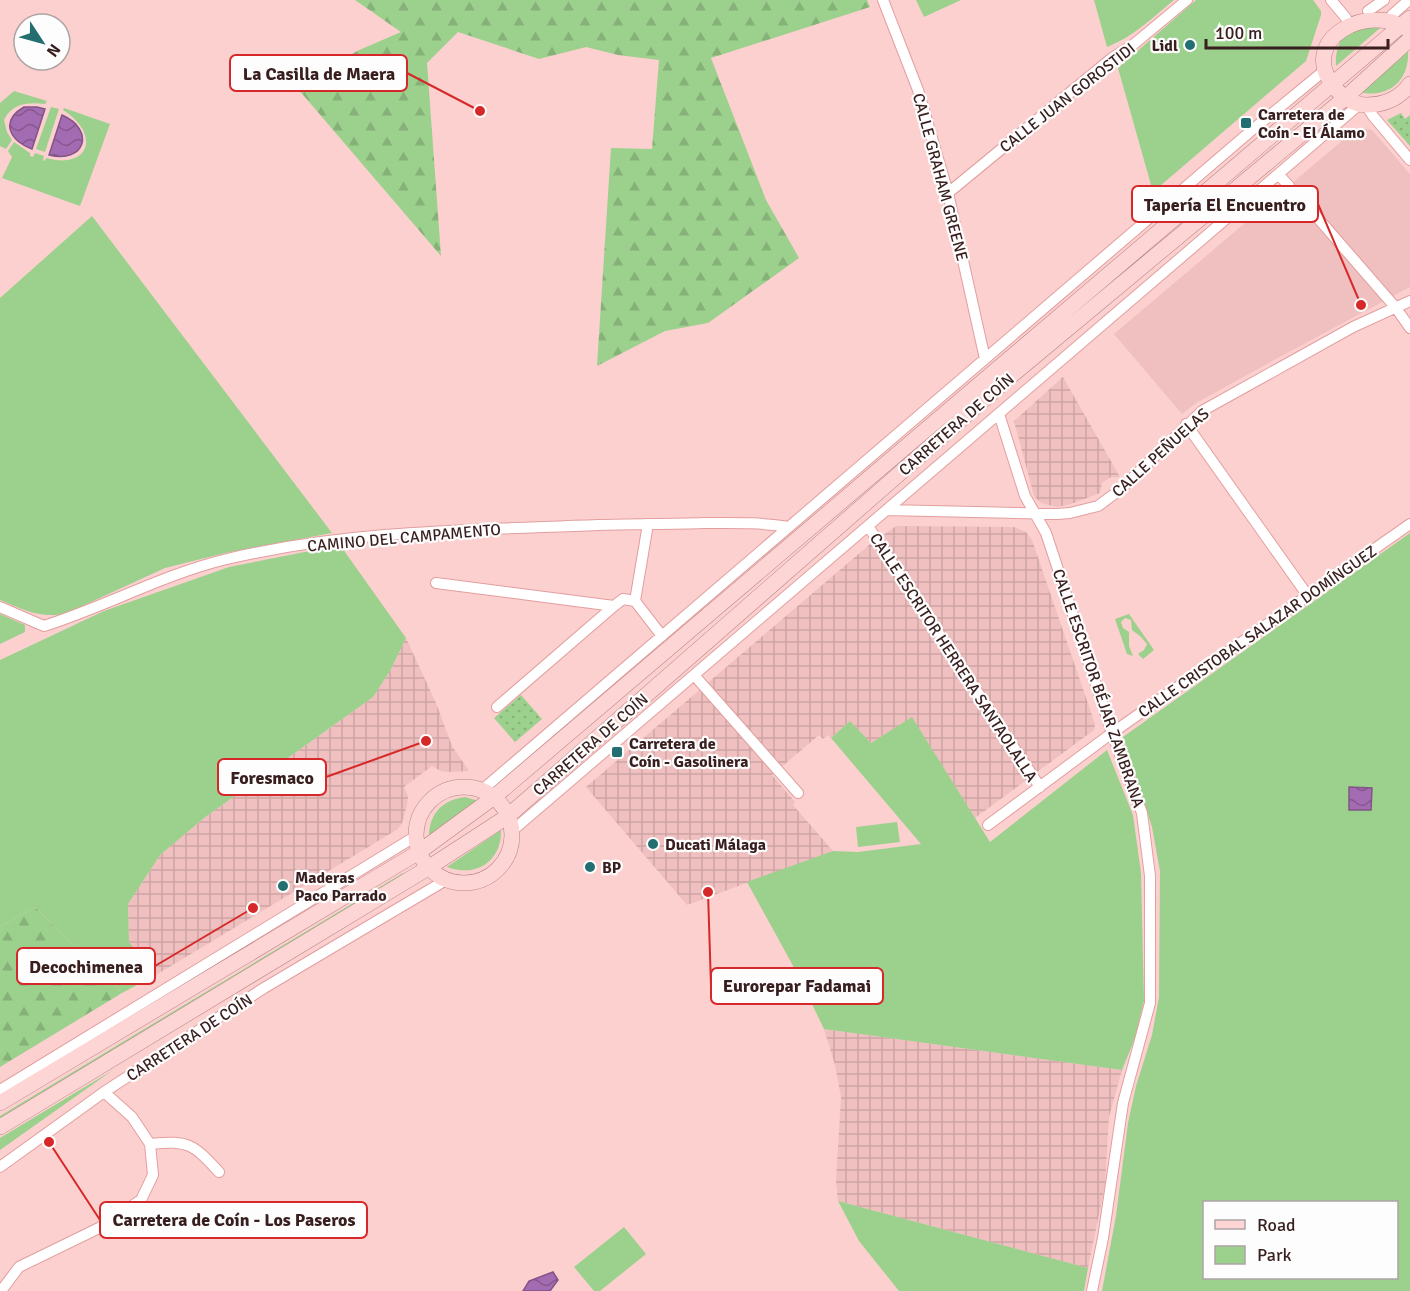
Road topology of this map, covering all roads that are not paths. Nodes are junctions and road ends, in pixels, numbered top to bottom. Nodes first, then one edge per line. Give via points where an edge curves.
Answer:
1 (884, 0) edge
2 (1187, 0) edge
3 (1331, 0) edge
4 (1384, 0) edge
5 (1409, 0) edge
6 (1368, 11) junction
7 (1346, 18) junction
8 (1404, 22) edge
9 (1410, 39) edge
10 (1325, 70) junction
11 (1410, 84) edge
12 (1332, 85) junction
13 (1357, 102) junction
14 (1410, 159) edge
15 (1278, 174) junction
16 (1289, 186) tunnel mouth
17 (948, 193) junction
18 (1303, 201) tunnel mouth
19 (1410, 301) edge
20 (1396, 308) junction
21 (1410, 328) edge
22 (985, 358) junction
23 (999, 414) junction
24 (1186, 424) junction
25 (886, 510) junction
26 (1035, 513) junction
27 (648, 524) junction
28 (1410, 524) edge
29 (868, 526) junction
30 (789, 527) junction
31 (436, 583) dead end
32 (1308, 596) junction
33 (636, 601) junction
34 (614, 606) junction
35 (0, 607) edge
36 (662, 636) junction
37 (694, 675) junction
38 (496, 707) dead end
39 (1112, 733) junction
40 (1040, 787) junction
41 (798, 793) dead end
42 (488, 794) junction
43 (508, 816) junction
44 (988, 825) dead end
45 (512, 831) junction
46 (416, 836) junction
47 (418, 852) junction
48 (428, 868) junction
49 (446, 880) junction
50 (0, 1090) edge
51 (104, 1092) junction
52 (0, 1103) edge
53 (0, 1128) edge
54 (150, 1144) junction
55 (0, 1167) edge
56 (219, 1172) dead end
57 (1, 1291) edge
58 (1092, 1291) edge

1 - 17 street, CALLE GRAHAM GREENE via 918,90
2 - 17 street, CALLE JUAN GOROSTIDI
3 - 7 street
4 - 6 street
5 - 8 street
6 - 7 main road
6 - 8 main road
7 - 10 main road via 1327,41
8 - 12 main road
9 - 13 main road, CARRETERA DE COÍN
10 - 12 main road
10 - 22 street, CARRETERA DE COÍN
11 - 13 main road via 1385,103
12 - 13 main road
12 - 42 main road
13 - 14 street
13 - 15 street, CARRETERA DE COÍN
13 - 43 main road, CARRETERA DE COÍN via 1011,376
15 - 16 street
15 - 23 street, CARRETERA DE COÍN
17 - 22 street, CALLE GRAHAM GREENE
18 - 20 street
19 - 20 street, CALLE PEÑUELAS
20 - 21 street
20 - 24 street, CALLE PEÑUELAS via 1353,327 1202,411
22 - 30 street, CARRETERA DE COÍN
23 - 25 street, CARRETERA DE COÍN
23 - 26 street, CALLE ESCRITOR BÉJAR ZAMBRANA via 1025,496
24 - 26 street, CALLE PEÑUELAS via 1121,489 1098,506 1070,513
24 - 32 street
25 - 26 street, CALLE PEÑUELAS
25 - 29 street, CARRETERA DE COÍN
26 - 39 street, CALLE ESCRITOR BÉJAR ZAMBRANA via 1046,533
27 - 30 street, CAMINO DEL CAMPAMENTO via 762,522
27 - 33 street
27 - 35 street, CAMINO DEL CAMPAMENTO via 436,531 330,540 227,559 160,579 44,626
28 - 32 street, CALLE CRISTOBAL SALAZAR DOMÍNGUEZ
29 - 37 street, CARRETERA DE COÍN
29 - 40 street, CALLE ESCRITOR HERRERA SANTAOLALLA
30 - 36 street, CARRETERA DE COÍN
31 - 34 street
32 - 39 street, CALLE CRISTOBAL SALAZAR DOMÍNGUEZ
33 - 34 street via 623,600
33 - 36 street
34 - 38 street
36 - 42 street, CARRETERA DE COÍN
37 - 41 street
37 - 45 street, CARRETERA DE COÍN
39 - 40 street, CALLE CRISTOBAL SALAZAR DOMÍNGUEZ
39 - 58 street, CALLE ESCRITOR BÉJAR ZAMBRANA via 1142,813 1150,876 1150,1003 1123,1103
40 - 44 street, CALLE CRISTOBAL SALAZAR DOMÍNGUEZ
42 - 43 main road
42 - 46 main road via 467,787 436,795 418,821
42 - 47 main road
43 - 45 main road
43 - 48 main road, CARRETERA DE COÍN
45 - 49 main road via 507,857 496,871 464,884
46 - 47 main road
46 - 50 street
47 - 48 main road
47 - 52 main road
48 - 49 main road
48 - 53 main road, CARRETERA DE COÍN
49 - 51 street, CARRETERA DE COÍN via 264,988
51 - 54 street via 132,1117
51 - 55 street, CARRETERA DE COÍN
54 - 56 street via 176,1142 196,1148
54 - 57 street via 153,1175 141,1200 99,1228 19,1267

